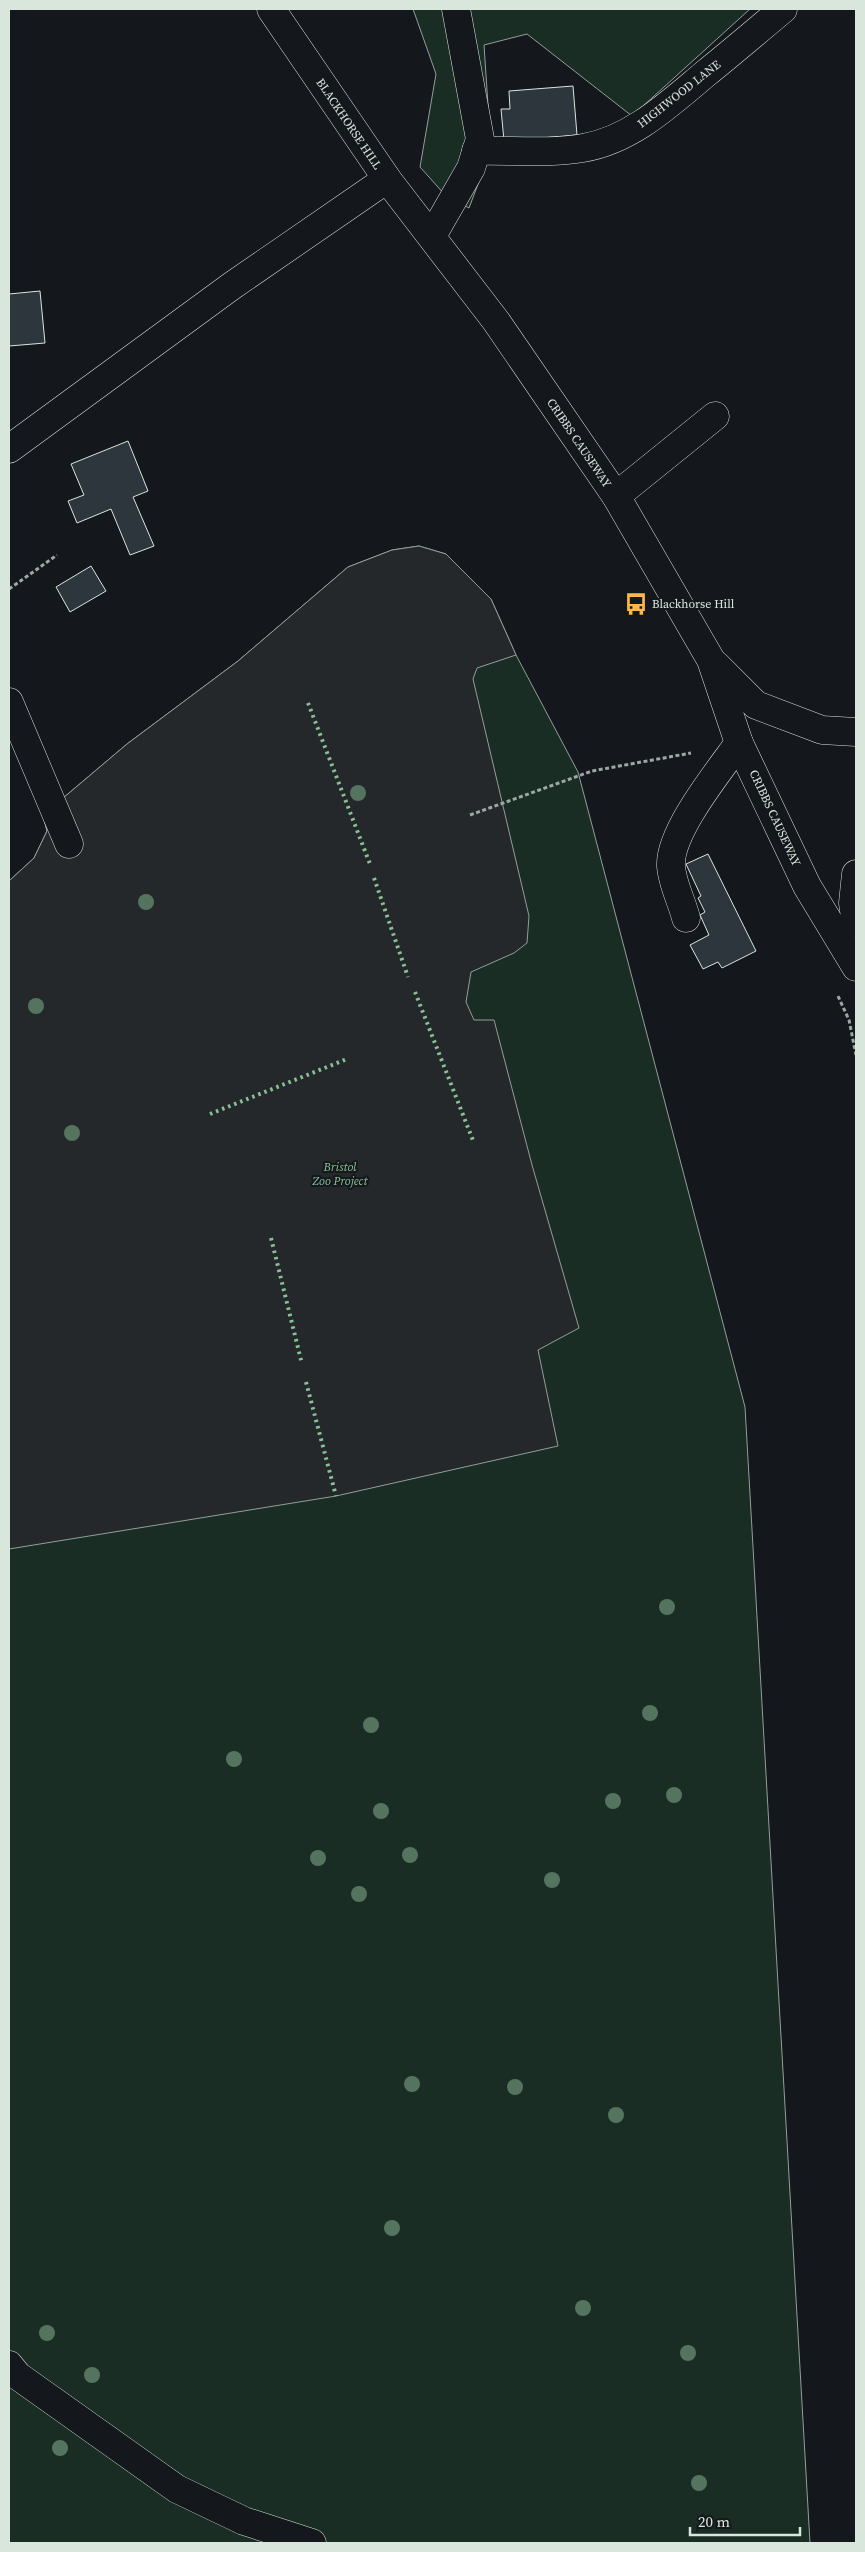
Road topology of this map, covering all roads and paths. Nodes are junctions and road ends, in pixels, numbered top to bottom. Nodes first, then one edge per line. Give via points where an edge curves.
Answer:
1 (271, 9) edge
2 (456, 9) edge
3 (783, 9) edge
4 (476, 151) junction
5 (387, 179) junction
6 (432, 236) junction
7 (715, 416) dead end
8 (9, 449) edge
9 (616, 496) junction
10 (57, 555) dead end
11 (9, 589) edge
12 (711, 660) junction
13 (9, 702) edge
14 (856, 732) edge
15 (739, 743) junction
16 (470, 815) dead end
17 (70, 844) dead end
18 (856, 874) edge
19 (686, 918) dead end
20 (856, 924) edge
21 (856, 967) edge
22 (9, 2365) edge
23 (312, 2543) edge

1 - 5 main road, BLACKHORSE HILL
2 - 4 main road via 480,139
3 - 4 main road, HIGHWOOD LANE via 669,104 628,133 608,142 556,152
4 - 6 main road via 471,168
5 - 6 main road, BLACKHORSE HILL
5 - 8 main road via 233,285
6 - 9 main road, CRIBBS CAUSEWAY via 496,321
7 - 9 main road
9 - 12 main road, CRIBBS CAUSEWAY
10 - 11 path
12 - 14 main road, CRIBBS CAUSEWAY via 756,705 822,730
12 - 15 main road, CRIBBS CAUSEWAY
13 - 17 main road
15 - 16 path via 592,771
15 - 19 main road via 703,793 677,839 671,866
15 - 21 main road, CRIBBS CAUSEWAY via 807,886
18 - 20 main road via 853,903
22 - 23 main road via 18,2376 176,2489 244,2521

